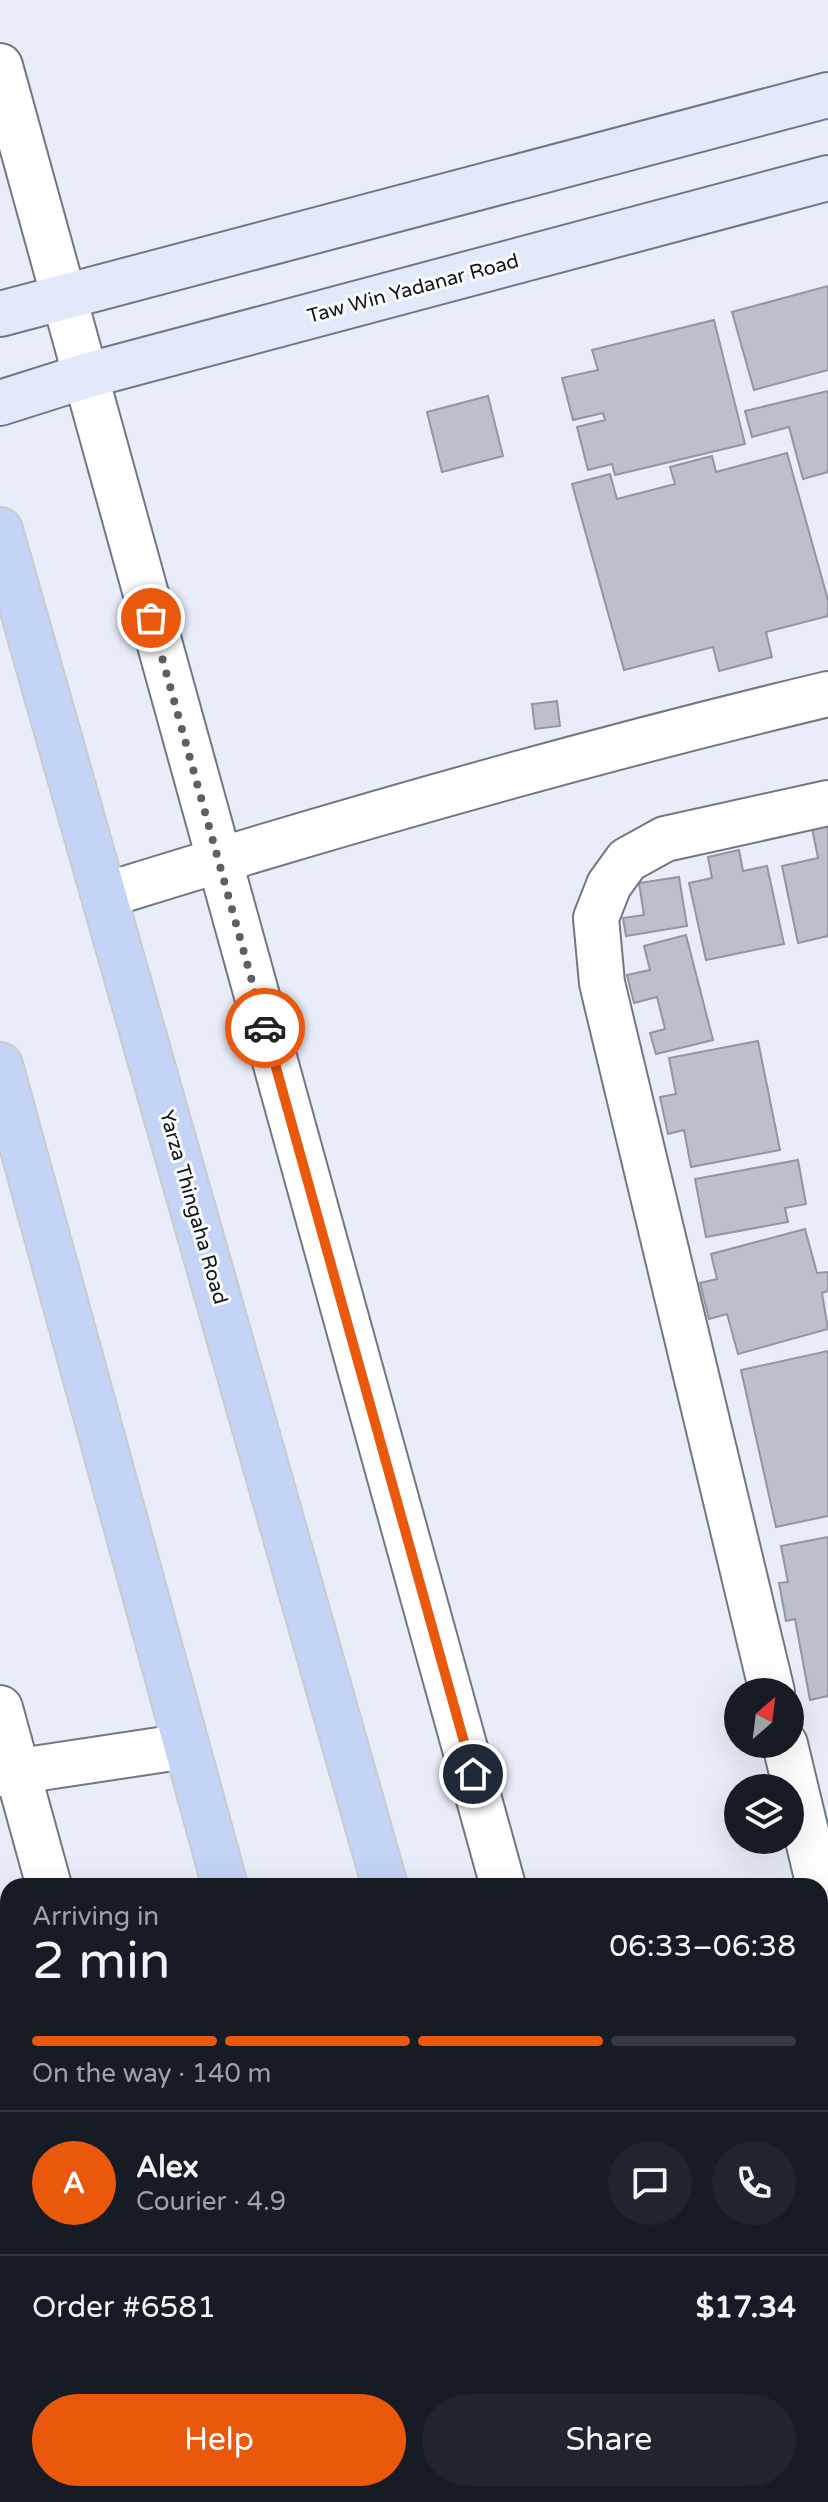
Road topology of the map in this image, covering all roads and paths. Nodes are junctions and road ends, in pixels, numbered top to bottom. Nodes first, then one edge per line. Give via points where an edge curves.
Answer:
1 (0, 66) edge
2 (828, 95) edge
3 (828, 178) edge
4 (62, 296) junction
5 (0, 314) edge
6 (85, 376) junction
7 (0, 403) edge
8 (0, 530) edge
9 (828, 694) edge
10 (828, 803) edge
11 (218, 860) junction
12 (106, 895) junction
13 (0, 1065) edge
14 (769, 1678) edge
15 (0, 1708) edge
16 (186, 1746) junction
17 (788, 1758) edge
18 (9, 1773) edge
19 (46, 1878) edge
20 (223, 1878) edge
21 (383, 1878) edge
22 (501, 1878) edge
23 (816, 1878) edge

1 - 4 street
2 - 4 main road
3 - 6 main road, Taw Win Yadanar Road
4 - 5 main road
4 - 6 street
6 - 7 main road, Taw Win Yadanar Road
6 - 11 street
8 - 12 main road, Yarza Thingaha Road
9 - 11 street
10 - 14 street via 665,839 627,860 609,885 596,918 602,983
11 - 12 street
11 - 22 street
12 - 21 main road, Yarza Thingaha Road
13 - 16 main road
15 - 18 street
16 - 18 street
16 - 20 main road
17 - 23 street
18 - 19 street

